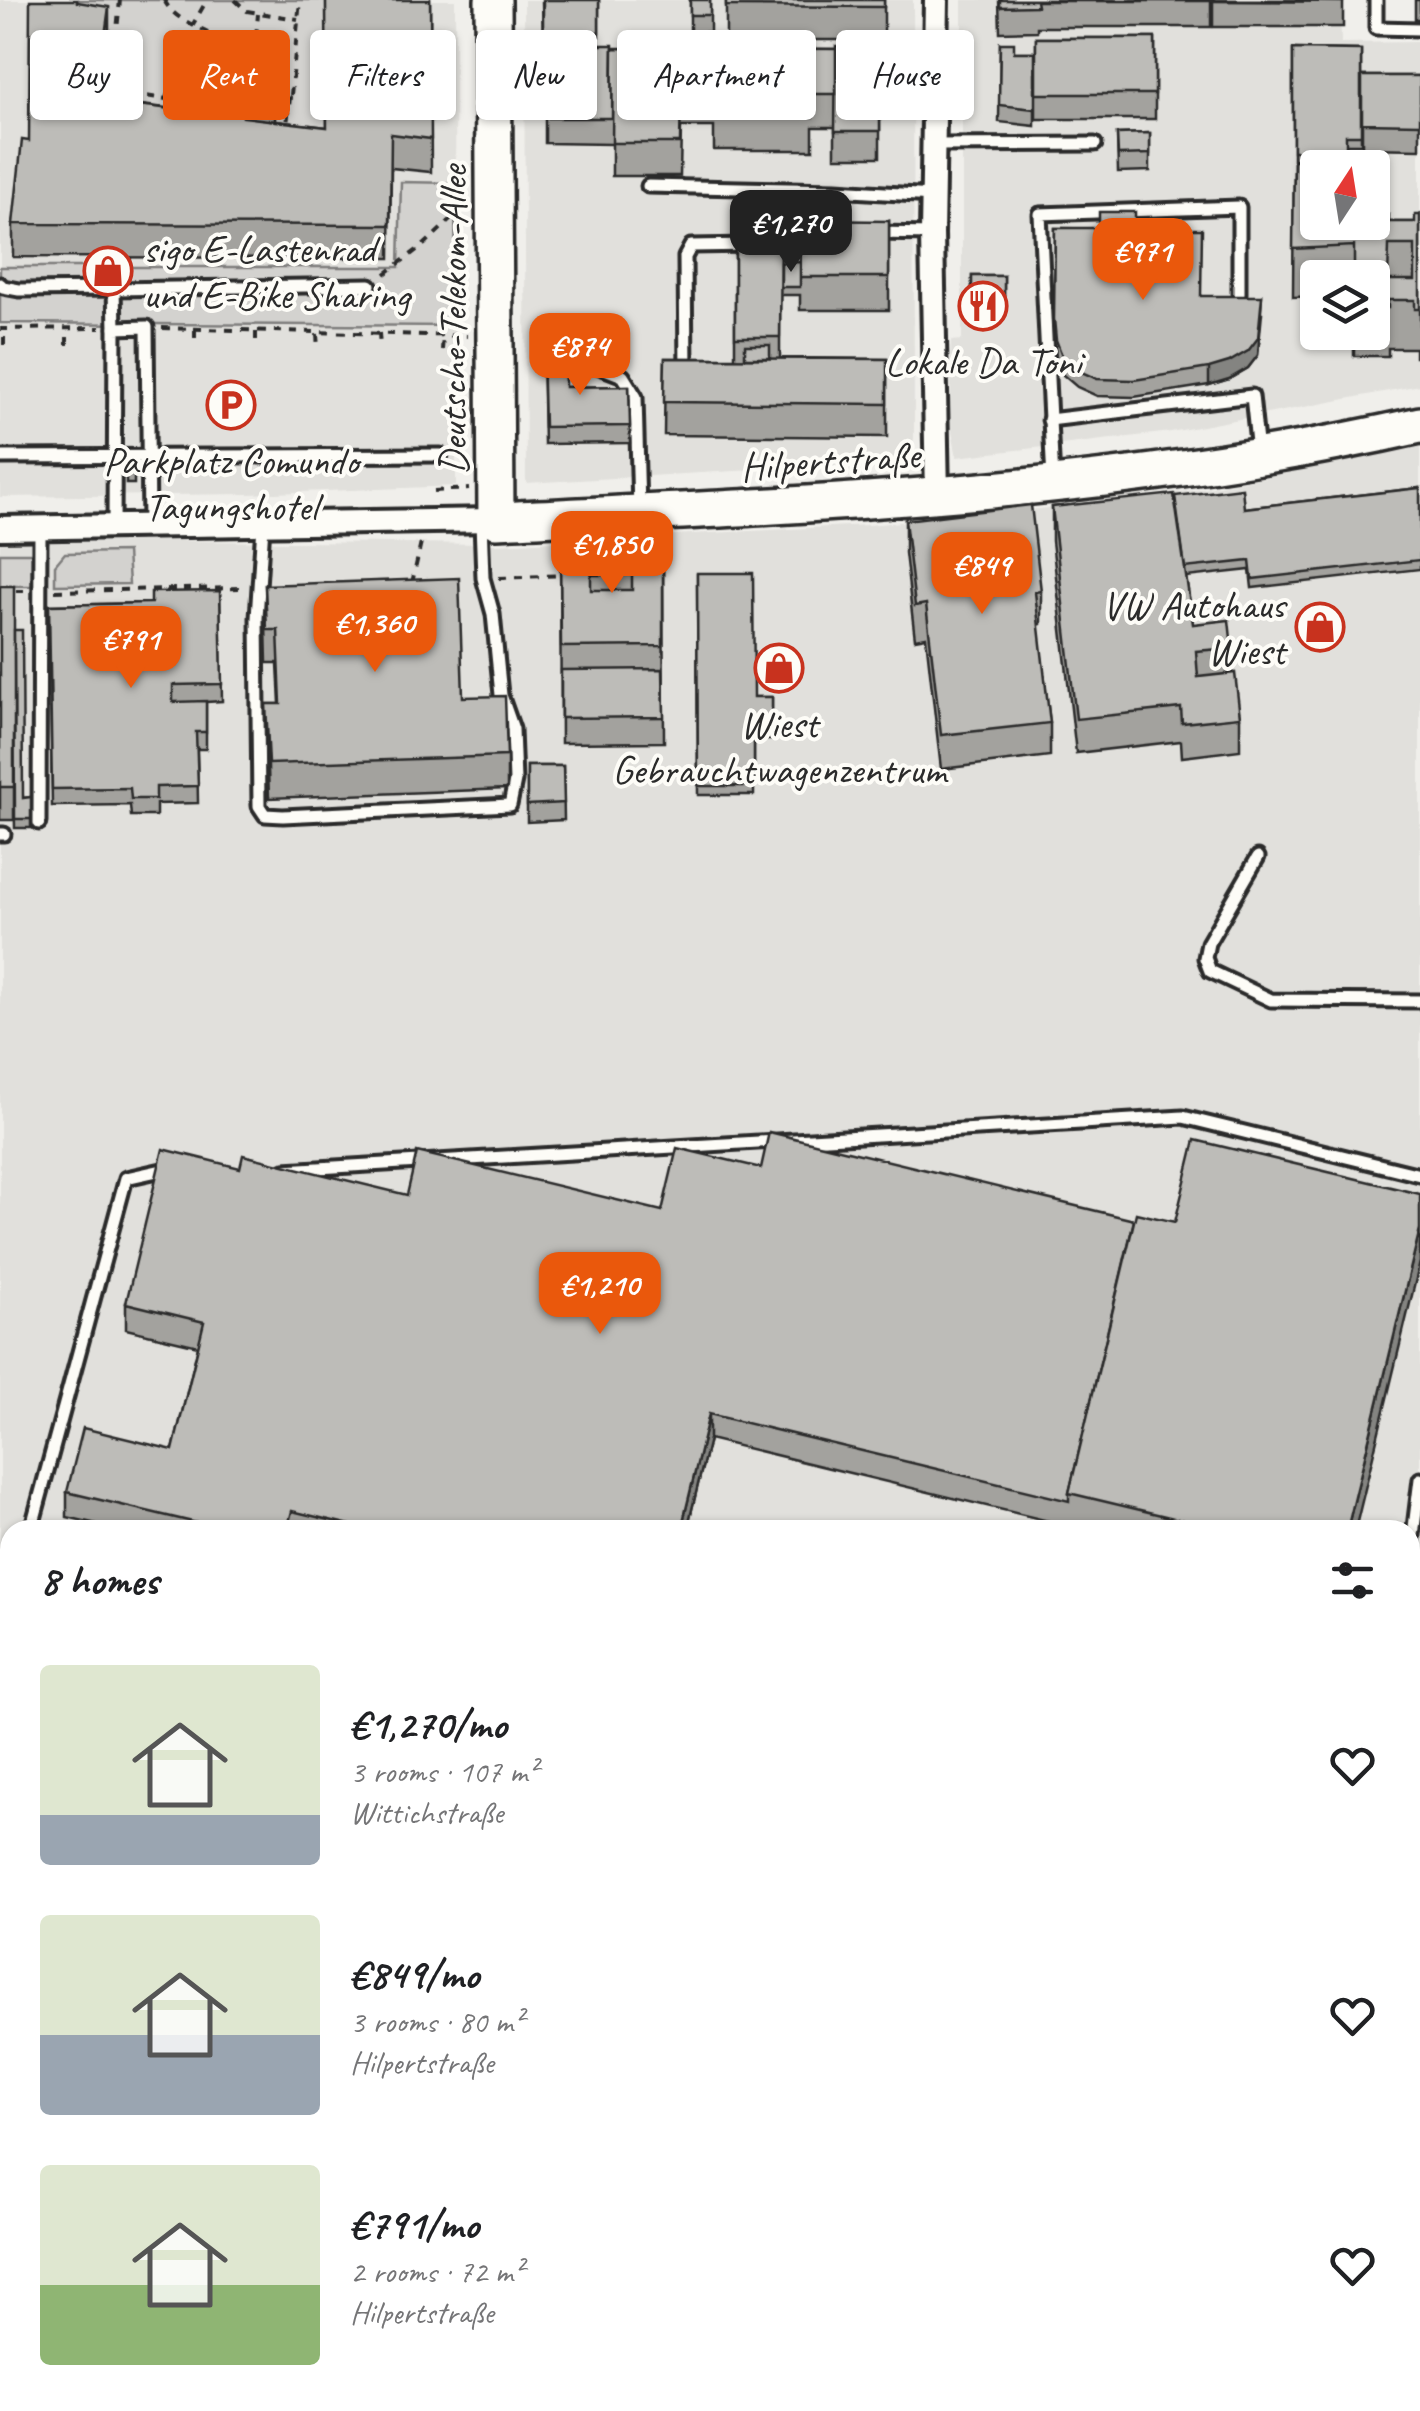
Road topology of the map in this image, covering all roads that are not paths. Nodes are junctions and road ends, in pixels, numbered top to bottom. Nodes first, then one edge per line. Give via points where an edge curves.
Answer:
1 (493, 0) edge
2 (936, 0) edge
3 (1376, 0) edge
4 (1420, 28) edge
5 (1095, 144) dead end
6 (934, 145) junction
7 (648, 186) dead end
8 (933, 196) junction
9 (819, 233) edge
10 (854, 233) edge
11 (932, 234) junction
12 (0, 284) edge
13 (370, 285) road end
14 (114, 289) junction
15 (1239, 294) edge
16 (115, 328) junction
17 (587, 362) dead end
18 (686, 376) edge
19 (1049, 420) junction
20 (1420, 425) edge
21 (441, 455) dead end
22 (114, 456) junction
23 (146, 456) junction
24 (1259, 456) junction
25 (0, 457) edge
26 (1054, 485) junction
27 (937, 496) junction
28 (639, 514) junction
29 (488, 520) junction
30 (262, 526) junction
31 (149, 527) junction
32 (0, 528) edge
33 (40, 528) junction
34 (114, 528) junction
35 (39, 823) dead end
36 (1258, 857) dead end
37 (1420, 1001) edge
38 (184, 1168) edge
39 (280, 1170) edge
40 (1420, 1175) edge
41 (1420, 1478) edge
42 (34, 1520) edge
43 (1415, 1520) edge

1 - 29 main road, Deutsche-Telekom-Allee
2 - 6 street
3 - 4 lane via 1376,28
5 - 6 lane
6 - 8 street
7 - 8 lane
8 - 11 street
9 - 18 lane via 772,244 692,246 685,257
10 - 11 lane
11 - 27 street
12 - 14 lane via 18,290
13 - 14 lane
14 - 16 lane
15 - 19 lane via 1240,207 1040,214
16 - 22 lane
16 - 23 lane via 147,328
17 - 28 lane via 623,376 636,397
19 - 24 lane via 1252,396
19 - 26 lane
20 - 24 main road, Hilpertstraße
21 - 23 lane
22 - 23 lane
22 - 25 lane
22 - 34 lane
23 - 31 lane
24 - 26 main road, Hilpertstraße
26 - 27 main road, Hilpertstraße
27 - 28 main road, Hilpertstraße
28 - 29 main road, Hilpertstraße
29 - 30 street, Hilpertstraße
29 - 30 lane via 483,578 501,696 513,729 516,781 510,806 265,815 258,771
30 - 31 street, Hilpertstraße
31 - 34 street, Hilpertstraße
32 - 33 street, Hilpertstraße
33 - 34 street, Hilpertstraße
33 - 35 lane
36 - 37 lane via 1208,944 1210,971 1271,1000
38 - 42 lane via 126,1178
39 - 40 lane via 1182,1117
41 - 43 lane

